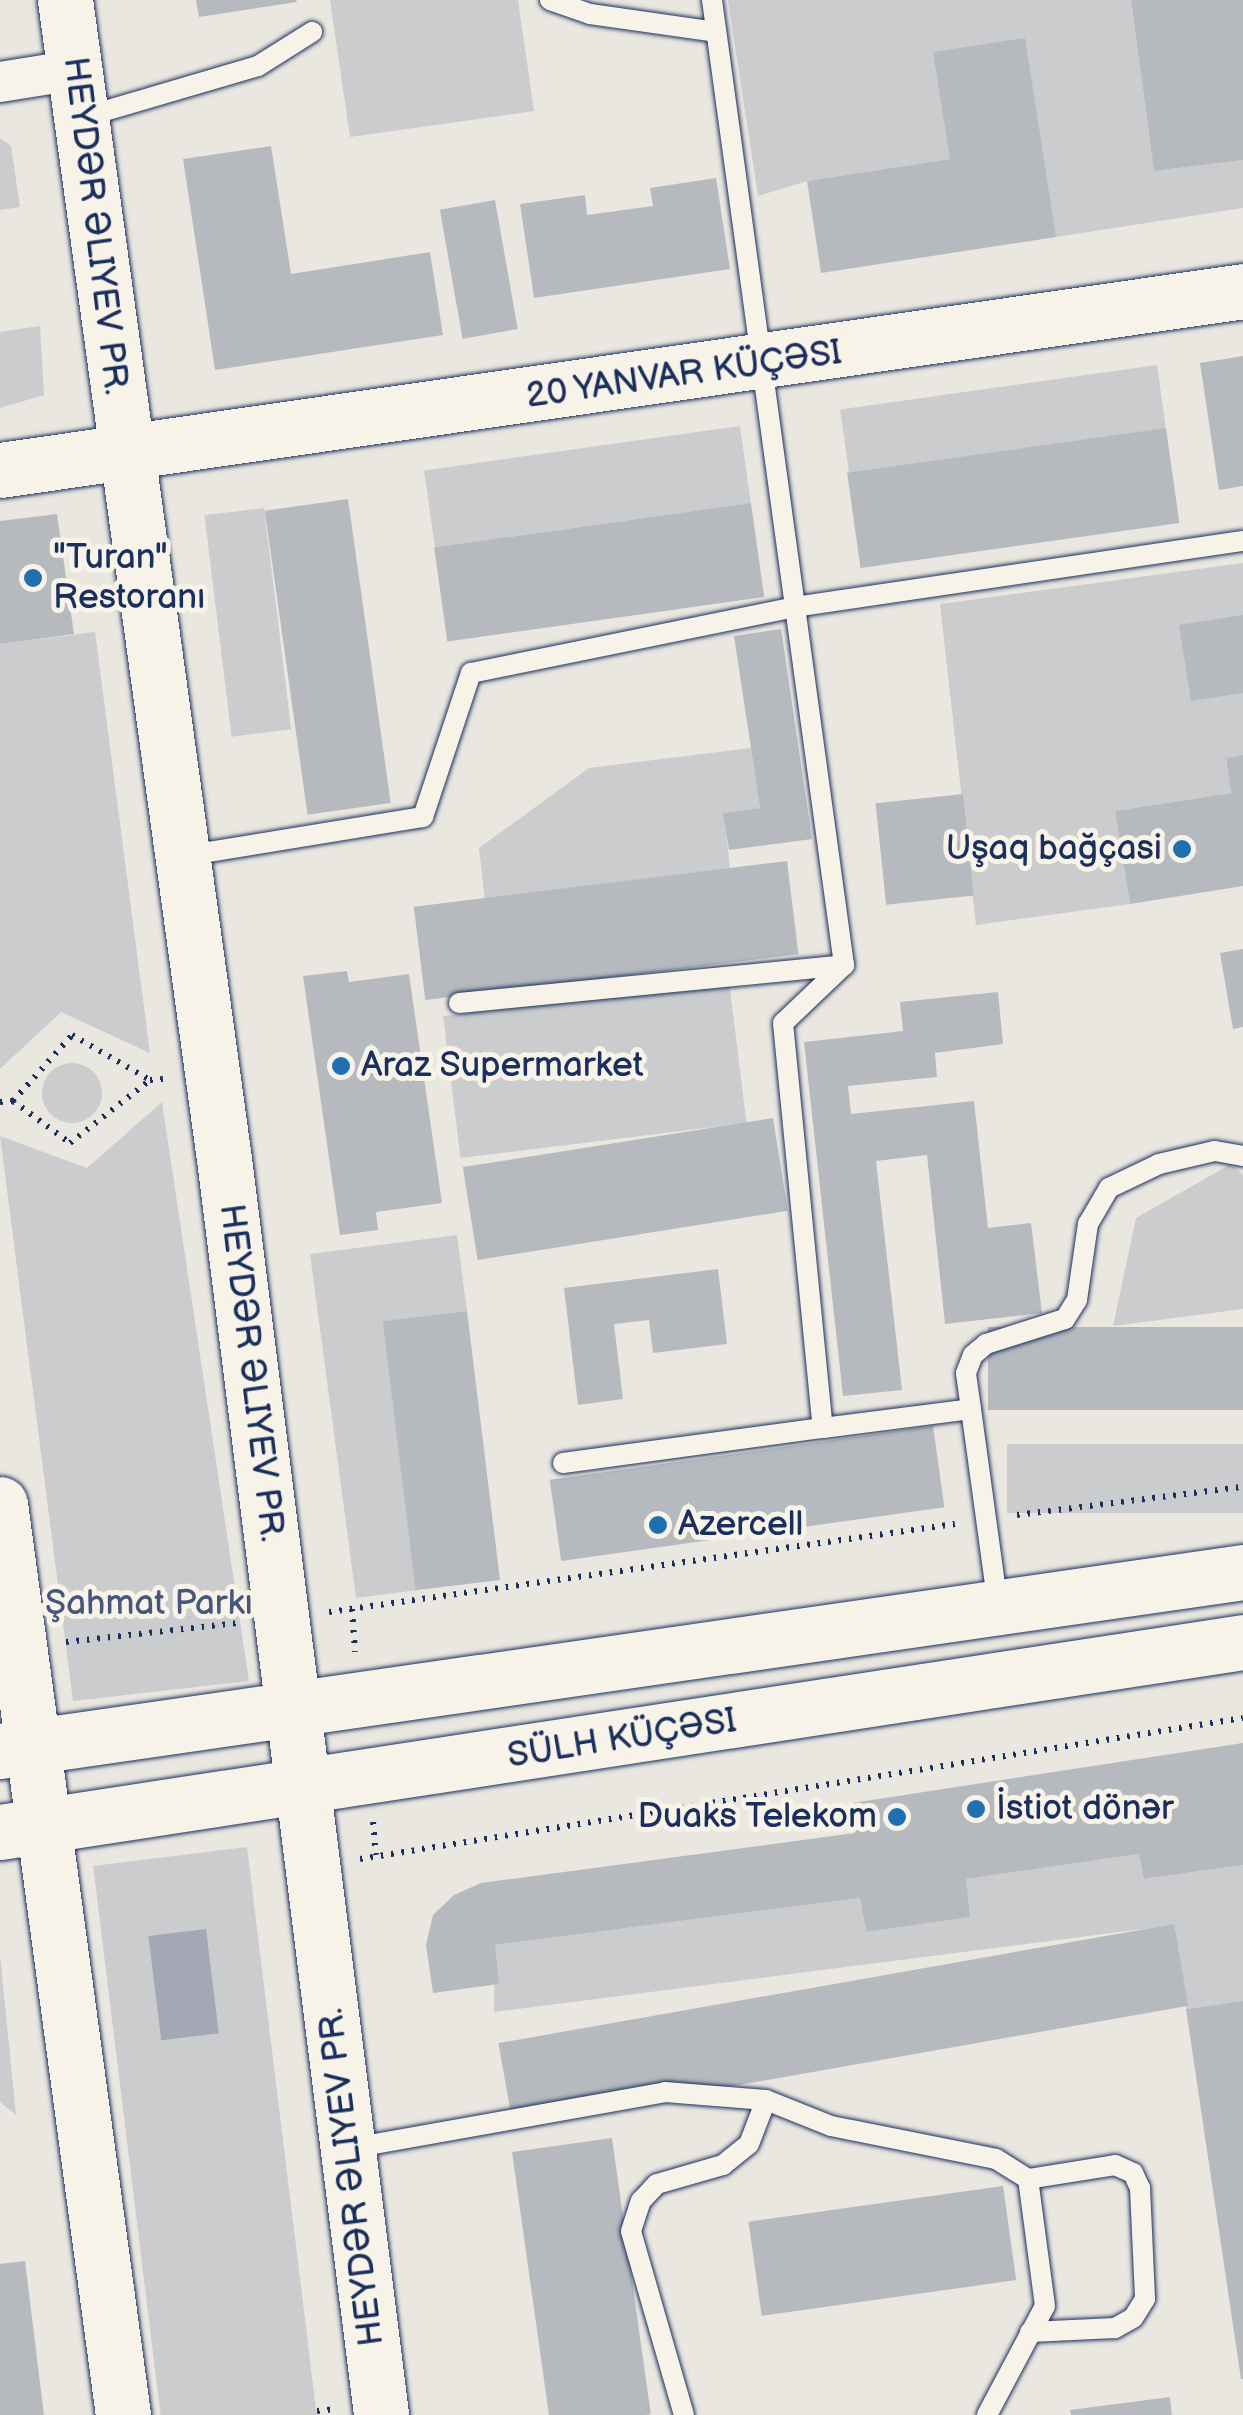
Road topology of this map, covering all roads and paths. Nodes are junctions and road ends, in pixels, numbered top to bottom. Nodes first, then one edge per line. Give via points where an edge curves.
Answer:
1 (65, 0) edge
2 (550, 0) edge
3 (712, 0) edge
4 (312, 32) dead end
5 (716, 32) junction
6 (0, 82) edge
7 (77, 94) junction
8 (1243, 291) edge
9 (762, 365) junction
10 (125, 452) junction
11 (0, 470) edge
12 (1243, 542) edge
13 (795, 607) junction
14 (180, 857) junction
15 (844, 965) junction
16 (459, 1003) dead end
17 (211, 1074) junction
18 (150, 1080) junction
19 (12, 1101) junction
20 (0, 1102) edge
21 (1243, 1156) edge
22 (971, 1409) junction
23 (824, 1428) junction
24 (562, 1464) dead end
25 (1243, 1487) edge
26 (0, 1504) edge
27 (986, 1519) junction
28 (1243, 1572) edge
29 (998, 1607) junction
30 (284, 1618) junction
31 (1243, 1642) edge
32 (21, 1647) junction
33 (296, 1710) junction
34 (1243, 1718) edge
35 (18, 1748) edge
36 (305, 1788) junction
37 (23, 1829) edge
38 (376, 1856) dead end
39 (766, 2100) junction
40 (350, 2148) junction
41 (1028, 2180) junction
42 (1030, 2332) junction
43 (122, 2415) edge
44 (381, 2415) edge
45 (684, 2415) edge
46 (987, 2415) edge

1 - 7 main road, HEYDƏR ƏLIYEV PR.
2 - 5 lane via 590,14
3 - 5 lane
4 - 7 lane via 258,66
5 - 9 lane
6 - 7 street
7 - 10 main road, HEYDƏR ƏLIYEV PR.
8 - 9 main road, 20 YANVAR KÜÇƏSI
9 - 10 main road, 20 YANVAR KÜÇƏSI
9 - 13 lane
10 - 11 main road
10 - 14 main road, HEYDƏR ƏLIYEV PR.
12 - 13 lane
13 - 14 lane via 472,673 424,817
13 - 15 lane
14 - 17 main road, HEYDƏR ƏLIYEV PR.
15 - 16 lane
15 - 23 lane via 783,1023
17 - 18 path
17 - 30 main road, HEYDƏR ƏLIYEV PR.
18 - 19 path via 70,1143
18 - 19 path via 72,1035
19 - 20 path
21 - 22 lane via 1215,1151 1159,1164 1109,1188 1088,1224 1077,1300 1065,1319 986,1344 972,1355 966,1374
22 - 23 lane
22 - 27 lane
23 - 24 lane
25 - 27 path
26 - 32 main road
27 - 29 lane
27 - 30 path
28 - 29 main road
29 - 33 main road
30 - 32 path
30 - 33 main road, HEYDƏR ƏLIYEV PR.
31 - 36 main road, SÜLH KÜÇƏSI
32 - 35 main road
33 - 35 main road
33 - 36 main road, HEYDƏR ƏLIYEV PR.
34 - 38 path
35 - 37 main road
36 - 37 main road, SÜLH KÜÇƏSI
36 - 40 main road, HEYDƏR ƏLIYEV PR.
37 - 43 main road
39 - 40 lane via 665,2092
39 - 41 lane via 831,2126 996,2159
39 - 45 lane via 749,2144 723,2165 657,2184 641,2202 632,2232
40 - 44 main road, HEYDƏR ƏLIYEV PR.
41 - 42 lane via 1045,2306
41 - 42 lane via 1115,2164 1133,2173 1140,2188 1145,2298 1133,2318 1115,2328
42 - 46 lane

